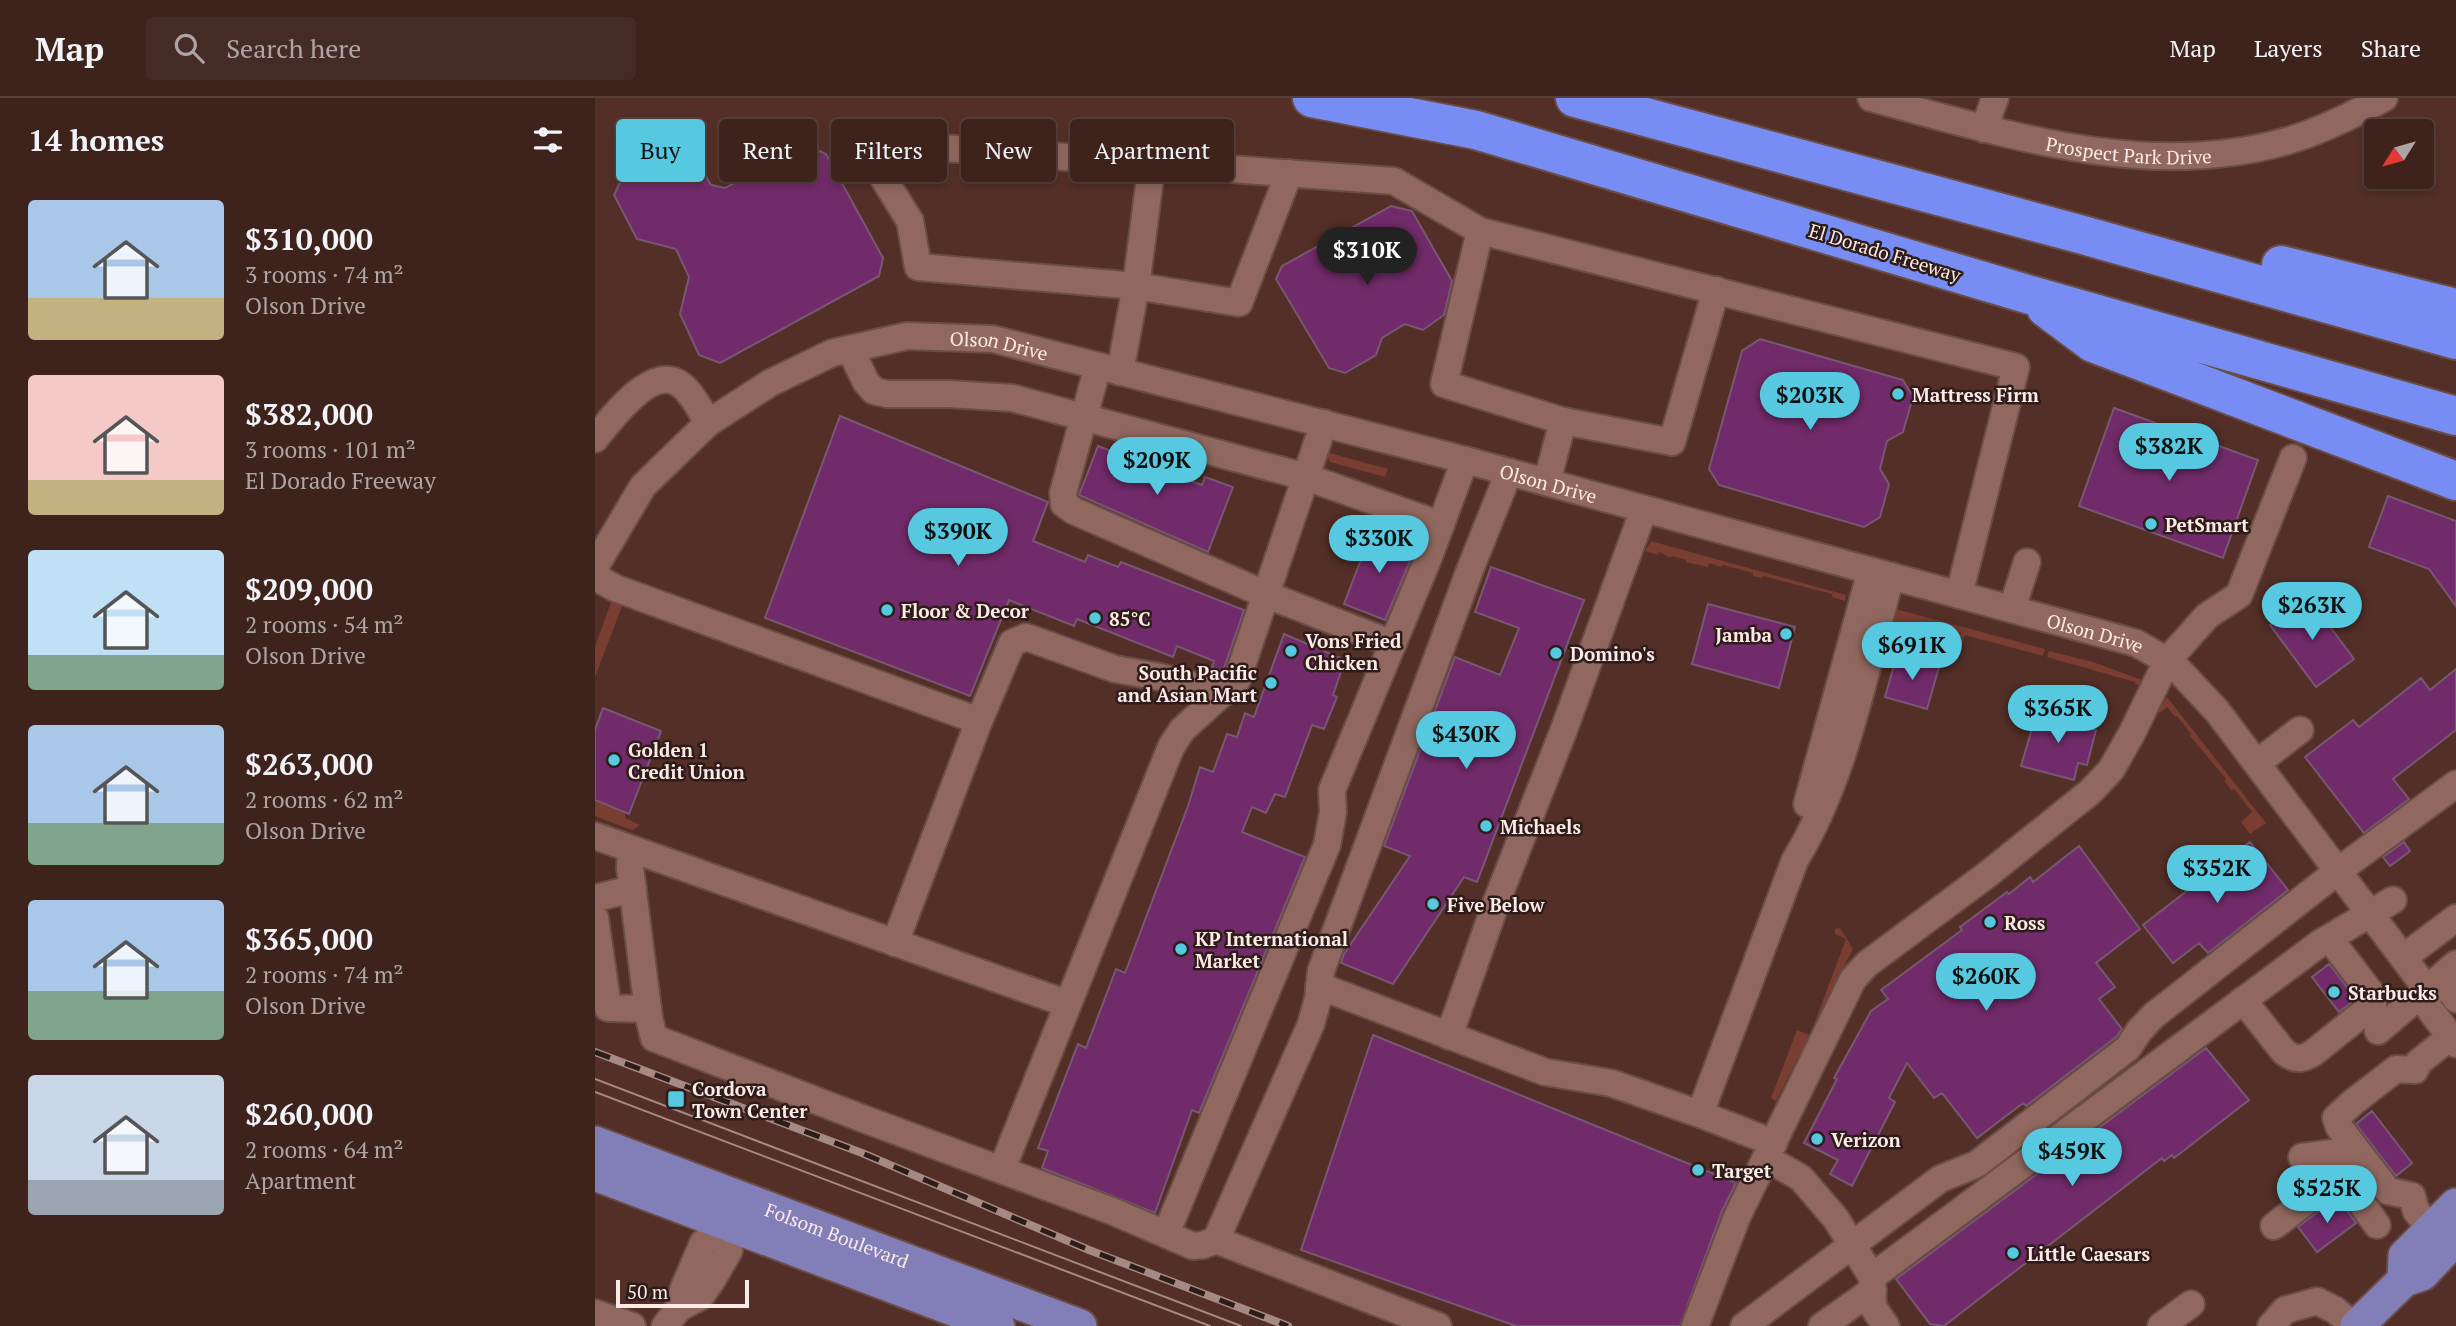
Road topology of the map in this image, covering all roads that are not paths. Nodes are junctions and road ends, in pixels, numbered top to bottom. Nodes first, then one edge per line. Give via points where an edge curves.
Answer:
1 (1312, 98) edge
2 (1575, 98) edge
3 (1871, 98) edge
4 (1995, 98) edge
5 (2384, 98) edge
6 (1984, 129) junction
7 (1070, 157) edge
8 (1234, 169) edge
9 (1289, 173) junction
10 (1150, 182) edge
11 (1480, 231) junction
12 (2083, 234) junction
13 (1136, 286) junction
14 (1716, 290) junction
15 (2027, 294) junction
16 (2456, 308) edge
17 (2456, 341) edge
18 (850, 349) junction
19 (1109, 369) junction
20 (2456, 415) edge
21 (1084, 417) junction
22 (1563, 421) junction
23 (708, 423) junction
24 (1324, 423) junction
25 (595, 439) edge
26 (2293, 458) dead end
27 (1465, 460) junction
28 (1509, 471) junction
29 (1306, 477) junction
30 (2456, 481) edge
31 (1547, 482) junction
32 (1644, 509) junction
33 (1441, 525) junction
34 (2027, 562) dead end
35 (595, 567) edge
36 (1881, 573) junction
37 (595, 577) edge
38 (1959, 595) junction
39 (1267, 596) junction
40 (2012, 609) junction
41 (1393, 645) junction
42 (2167, 661) junction
43 (1223, 693) junction
44 (979, 721) junction
45 (2299, 730) dead end
46 (2257, 762) junction
47 (2456, 784) edge
48 (595, 836) edge
49 (631, 850) junction
50 (2338, 871) junction
51 (633, 889) junction
52 (595, 898) edge
53 (2382, 907) junction
54 (595, 918) edge
55 (2456, 918) edge
56 (2329, 938) junction
57 (895, 943) junction
58 (2404, 957) junction
59 (2456, 964) edge
60 (1319, 986) junction
61 (2426, 988) junction
62 (2456, 999) edge
63 (2243, 1000) junction
64 (1068, 1004) junction
65 (601, 1008) edge
66 (648, 1009) junction
67 (2378, 1031) dead end
68 (1449, 1036) junction
69 (2453, 1040) edge
70 (1700, 1114) junction
71 (595, 1143) edge
72 (1770, 1150) junction
73 (2302, 1157) dead end
74 (1002, 1169) junction
75 (595, 1174) edge
76 (2456, 1205) edge
77 (726, 1224) junction
78 (2274, 1226) dead end
79 (1166, 1234) junction
80 (2444, 1234) edge
81 (1216, 1240) junction
82 (1853, 1244) junction
83 (921, 1265) junction
84 (1873, 1284) junction
85 (2191, 1304) dead end
86 (595, 1313) edge
87 (672, 1317) edge
88 (987, 1324) edge
89 (632, 1326) edge
90 (1080, 1326) edge
91 (1438, 1326) edge
92 (1695, 1326) edge
93 (1744, 1326) edge
94 (1822, 1326) edge
95 (1886, 1326) edge
96 (2161, 1326) edge
97 (2271, 1326) edge
98 (2355, 1326) edge

1 - 15 highway, El Dorado Freeway via 1476,130
2 - 12 highway
3 - 6 street, Prospect Park Drive
4 - 6 street
5 - 6 street, Prospect Park Drive via 2288,141 2204,157 2119,155
7 - 13 street via 860,142 910,221 918,267
8 - 9 street
9 - 11 street via 1394,181
9 - 13 street via 1239,303
10 - 13 street
11 - 14 street
11 - 22 street via 1444,384
12 - 16 highway via 2256,259
12 - 17 highway
13 - 19 street
14 - 22 street via 1672,442
14 - 38 street via 2016,367
15 - 20 highway, El Dorado Freeway
15 - 30 highway via 2093,343
18 - 19 street, Olson Drive via 907,336 993,340
18 - 21 street via 874,391 1012,397
18 - 23 street, Olson Drive via 770,383
19 - 21 street
19 - 24 street, Olson Drive
21 - 29 street
21 - 39 street via 1064,504
22 - 31 street
23 - 25 street via 686,390 674,381 657,380 638,392
23 - 35 street, Olson Drive via 643,486
24 - 27 street, Olson Drive
24 - 29 street
26 - 42 street via 2239,595 2207,616
27 - 28 street, Olson Drive
27 - 33 street
28 - 31 street, Olson Drive
28 - 60 street
29 - 33 street
29 - 39 street
31 - 32 street, Olson Drive
32 - 36 street, Olson Drive
32 - 68 street
33 - 41 street
34 - 40 street
36 - 38 street, Olson Drive
36 - 70 street via 1841,757 1795,860
37 - 44 street
38 - 40 street, Olson Drive
39 - 41 street
39 - 43 street via 1237,680
40 - 42 street, Olson Drive via 2136,643
41 - 79 street via 1332,790 1327,845
42 - 46 street, Olson Drive via 2217,711
42 - 72 street via 2111,770 2090,792 1853,979
43 - 44 street via 1115,669 1026,637 1012,643
43 - 64 street via 1182,730 1171,747
44 - 57 street
45 - 46 street
46 - 50 street, Olson Drive
47 - 50 street
48 - 49 street
49 - 51 street
49 - 57 street
50 - 53 street, Olson Drive
50 - 82 street via 2153,1016 2128,1048 1977,1164 1940,1179
51 - 52 street
51 - 66 street
53 - 56 street
53 - 58 street, Olson Drive
54 - 65 street
55 - 58 street
56 - 63 street
56 - 63 street via 2371,993 2373,1005 2313,1054 2293,1059
57 - 64 street
58 - 61 street, Olson Drive
59 - 61 street
60 - 68 street
60 - 81 street via 1311,1024
61 - 62 street via 2448,987
61 - 67 street
61 - 69 street, Olson Drive via 2428,1007
63 - 84 street
64 - 74 street
65 - 66 street
66 - 74 street via 654,1038
68 - 70 street via 1545,1072 1611,1083
69 - 80 street via 2419,1062 2415,1070 2396,1069 2336,1118 2388,1191 2412,1196 2416,1211
70 - 72 street
71 - 83 main road, Folsom Boulevard
72 - 82 street via 1801,1178
72 - 92 street via 1737,1217
73 - 78 street via 2343,1154 2381,1205 2379,1219 2346,1181 2331,1182
74 - 79 street
75 - 77 main road, Folsom Boulevard
76 - 80 main road
77 - 83 main road via 759,1218 904,1273
77 - 87 street via 703,1242
77 - 88 main road, Folsom Boulevard
79 - 81 street via 1193,1246
80 - 98 main road via 2421,1273 2404,1280
81 - 91 street
82 - 84 street
82 - 93 street
83 - 90 main road, Folsom Boulevard
84 - 94 street
84 - 95 street via 1873,1307
85 - 96 street
86 - 89 street
97 - 98 street via 2285,1310 2319,1290

